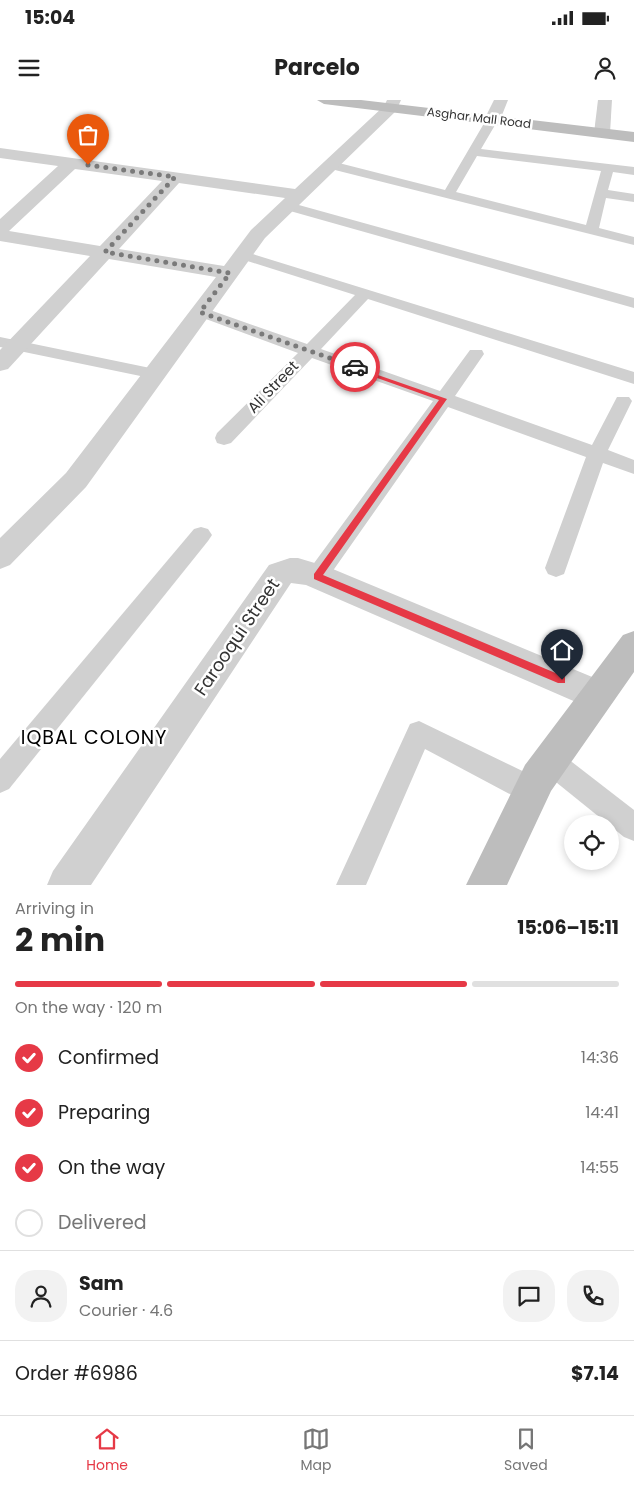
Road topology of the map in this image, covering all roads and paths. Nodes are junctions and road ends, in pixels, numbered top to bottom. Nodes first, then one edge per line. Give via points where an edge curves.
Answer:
1 (324, 100) edge
2 (501, 100) edge
3 (605, 100) edge
4 (393, 104) edge
5 (492, 120) junction
6 (602, 133) junction
7 (634, 137) edge
8 (474, 152) junction
9 (0, 153) edge
10 (70, 163) junction
11 (330, 165) junction
12 (608, 168) junction
13 (634, 171) edge
14 (175, 177) junction
15 (601, 193) junction
16 (448, 195) junction
17 (634, 198) edge
18 (293, 200) junction
19 (0, 229) edge
20 (591, 231) junction
21 (0, 235) edge
22 (634, 242) edge
23 (105, 252) junction
24 (236, 264) junction
25 (365, 294) junction
26 (634, 303) edge
27 (200, 312) junction
28 (9, 344) edge
29 (309, 351) junction
30 (476, 354) dead end
31 (0, 364) edge
32 (155, 374) junction
33 (634, 378) edge
34 (443, 399) junction
35 (623, 401) dead end
36 (224, 438) dead end
37 (597, 454) junction
38 (634, 467) edge
39 (201, 535) dead end
40 (3, 550) edge
41 (556, 568) dead end
42 (317, 576) junction
43 (634, 645) edge
44 (597, 694) junction
45 (550, 761) junction
46 (0, 780) edge
47 (531, 790) junction
48 (634, 827) edge
49 (67, 885) edge
50 (351, 885) edge
51 (486, 885) edge

1 - 4 main road, Asghar Mall Road
2 - 5 street
3 - 6 street
4 - 5 main road, Asghar Mall Road
4 - 11 street
5 - 6 main road, Asghar Mall Road
5 - 8 lane
6 - 7 main road, Asghar Mall Road
8 - 12 lane
8 - 16 lane
9 - 10 street
10 - 14 street
10 - 19 street
11 - 16 lane
11 - 18 street
12 - 13 lane
12 - 15 lane
14 - 18 street
14 - 23 street
15 - 17 lane
15 - 20 lane
16 - 20 lane
18 - 24 street via 258,234
18 - 26 lane
20 - 22 lane
21 - 23 street
23 - 24 street
23 - 28 street
24 - 25 lane
24 - 27 street
25 - 29 lane, Ali Street
25 - 33 lane
27 - 29 lane
27 - 32 street
28 - 31 street
28 - 32 lane
29 - 34 lane
29 - 36 lane, Ali Street
30 - 34 lane
32 - 40 street via 76,480
34 - 37 lane
34 - 42 lane
35 - 37 lane
37 - 38 lane
37 - 41 lane
39 - 46 lane
42 - 44 street, Farooqui Street
42 - 49 street, Farooqui Street via 300,569 280,574
43 - 44 main road
44 - 45 main road
45 - 47 main road
45 - 48 lane
47 - 50 lane via 420,733
47 - 51 main road

